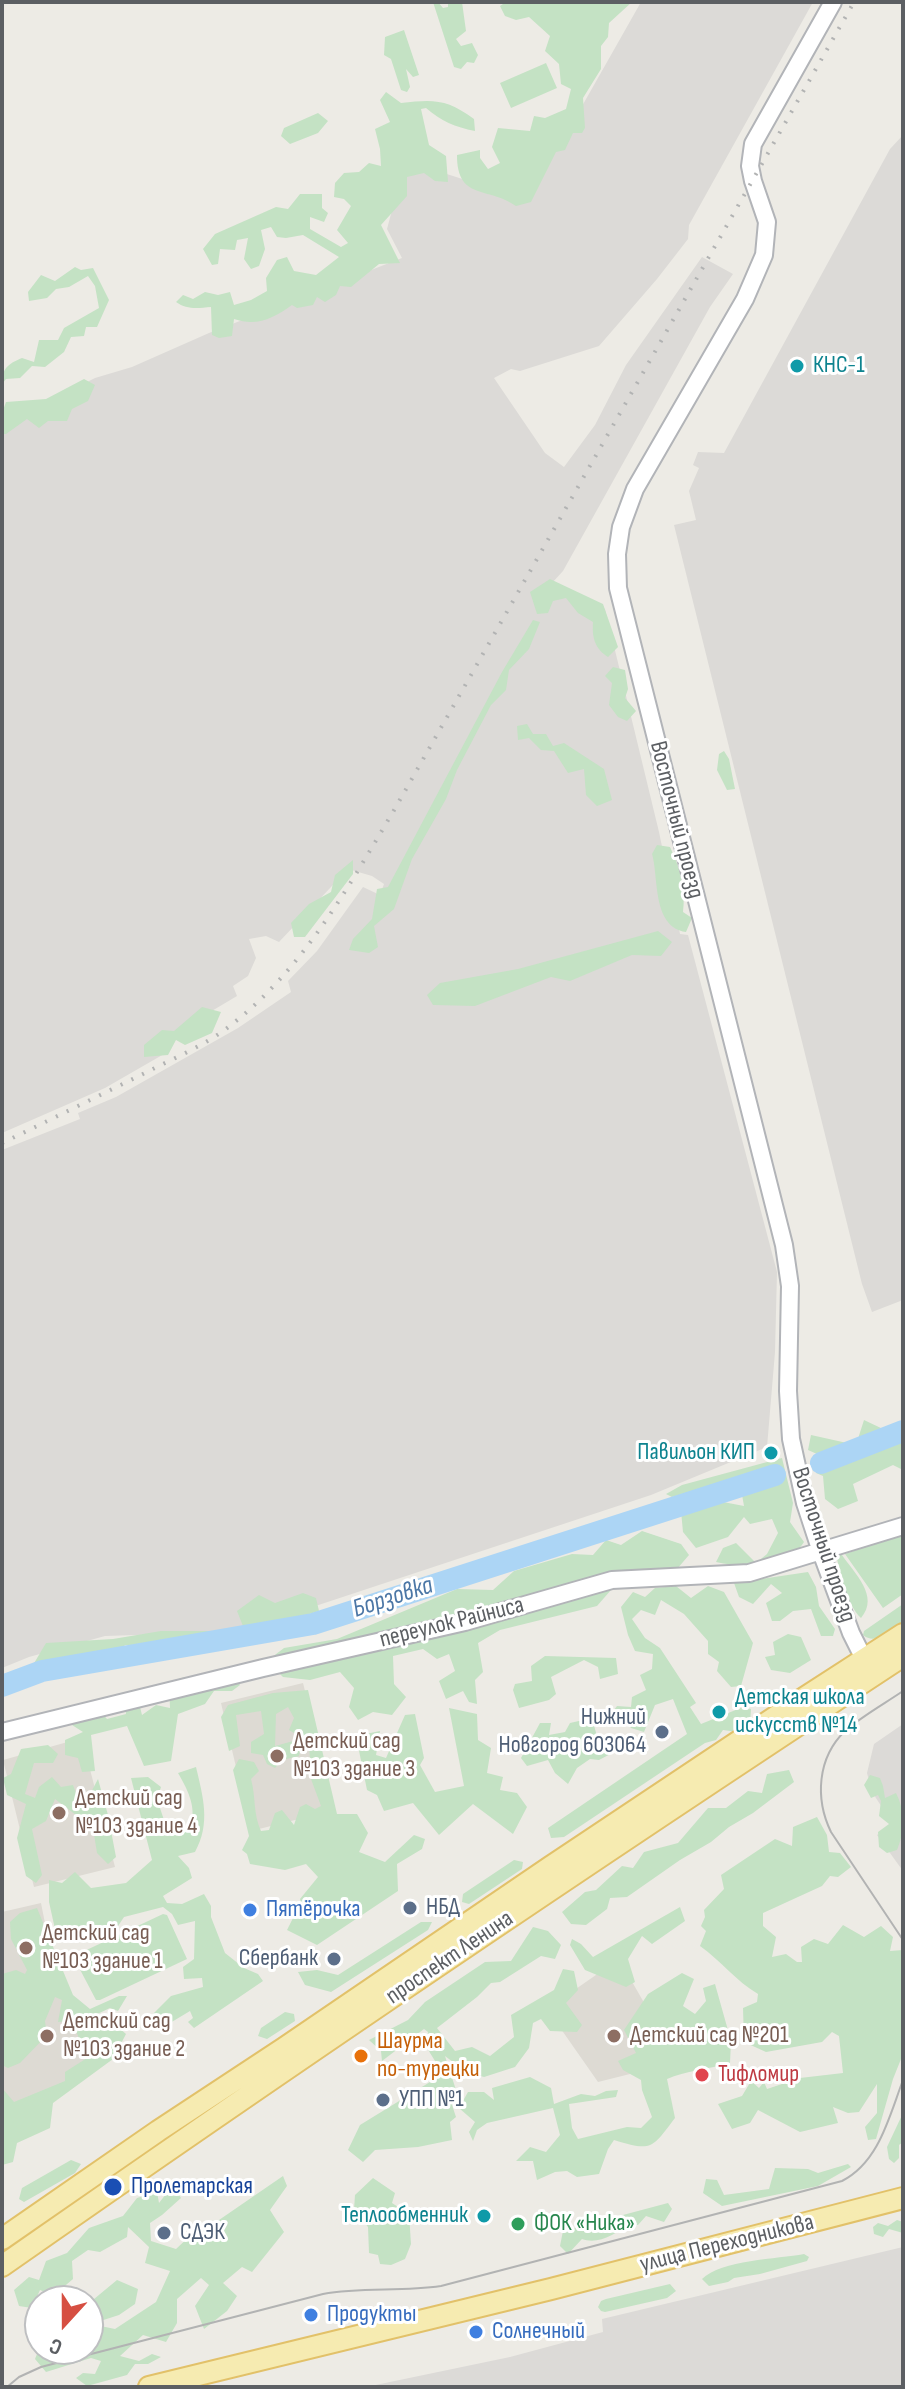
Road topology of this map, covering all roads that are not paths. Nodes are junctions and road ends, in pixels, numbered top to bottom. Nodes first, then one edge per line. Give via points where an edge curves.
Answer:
1 (833, 2) edge
2 (903, 1526) edge
3 (821, 1552) junction
4 (903, 1634) edge
5 (903, 1656) edge
6 (869, 1668) junction
7 (2, 1732) edge
8 (903, 2198) edge
9 (2, 2239) edge
10 (2, 2266) edge
11 (149, 2387) edge

1 - 3 street, Восточный проезд via 753,144 750,166 767,222 764,255 745,299 635,489 617,554 618,588 784,1245 790,1286 791,1439
2 - 3 street, переулок Райниса
3 - 6 street, Восточный проезд
3 - 7 street, переулок Райниса via 749,1573 612,1580 465,1622
4 - 6 main road, проспект Ленина
5 - 6 main road, проспект Ленина
6 - 9 main road, проспект Ленина via 793,1705
6 - 10 main road, проспект Ленина
8 - 11 main road, улица Переходникова

